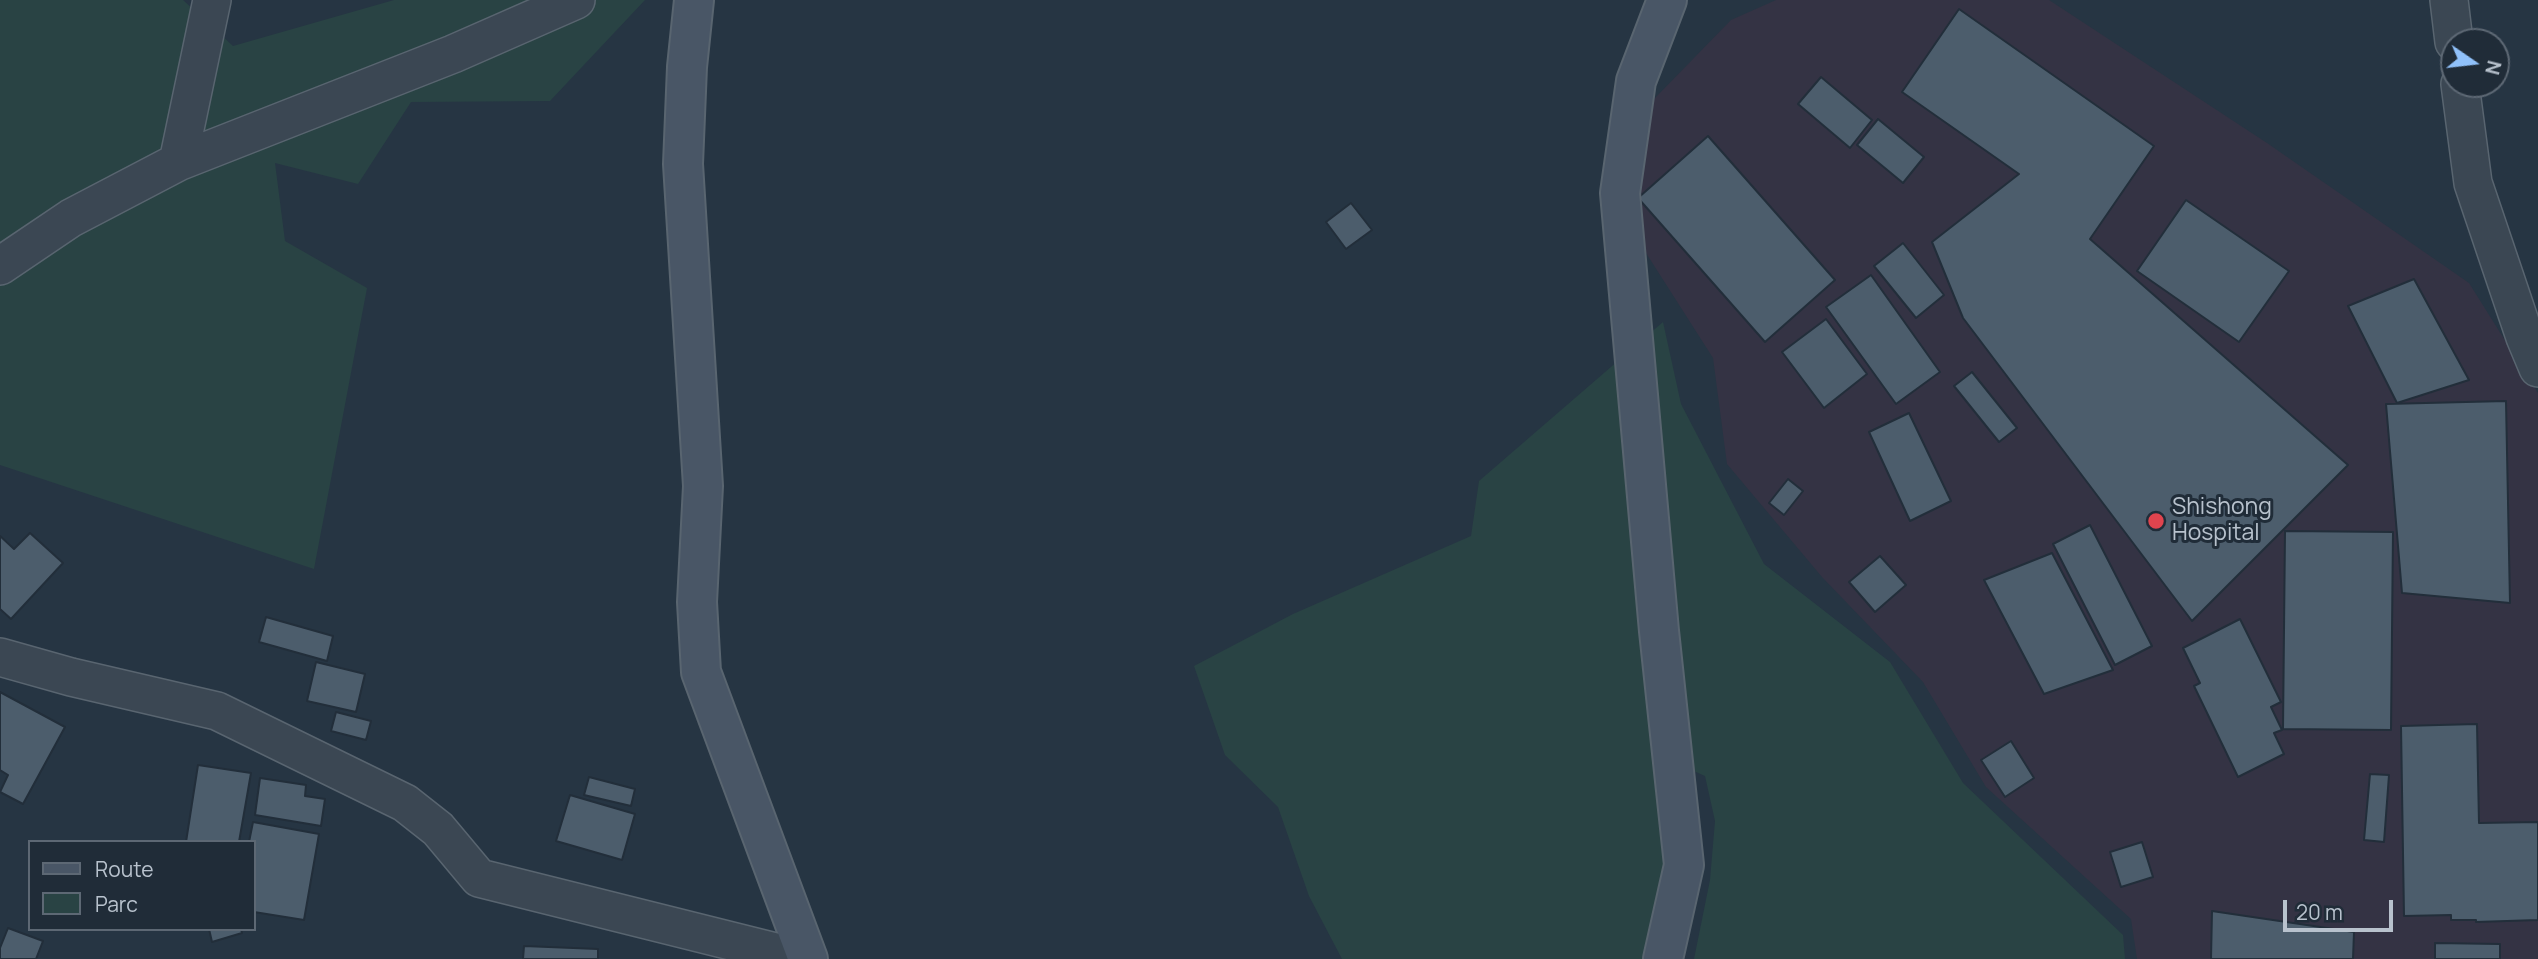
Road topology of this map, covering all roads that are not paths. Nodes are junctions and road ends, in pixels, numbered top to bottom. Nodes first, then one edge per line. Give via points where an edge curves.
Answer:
1 (212, 0) edge
2 (576, 0) edge
3 (694, 0) edge
4 (1667, 0) edge
5 (2449, 0) edge
6 (2452, 28) edge
7 (2462, 98) edge
8 (178, 162) junction
9 (0, 267) edge
10 (2538, 368) edge
11 (0, 657) edge
12 (805, 959) edge
13 (1663, 959) edge

1 - 8 street
2 - 8 street via 453,54
3 - 12 street via 683,164 703,486 697,601 701,672
4 - 13 street via 1636,81 1620,193 1684,865
5 - 6 street
7 - 10 street via 2473,183
8 - 9 street via 71,218
11 - 12 street via 218,711 405,803 438,829 479,878

